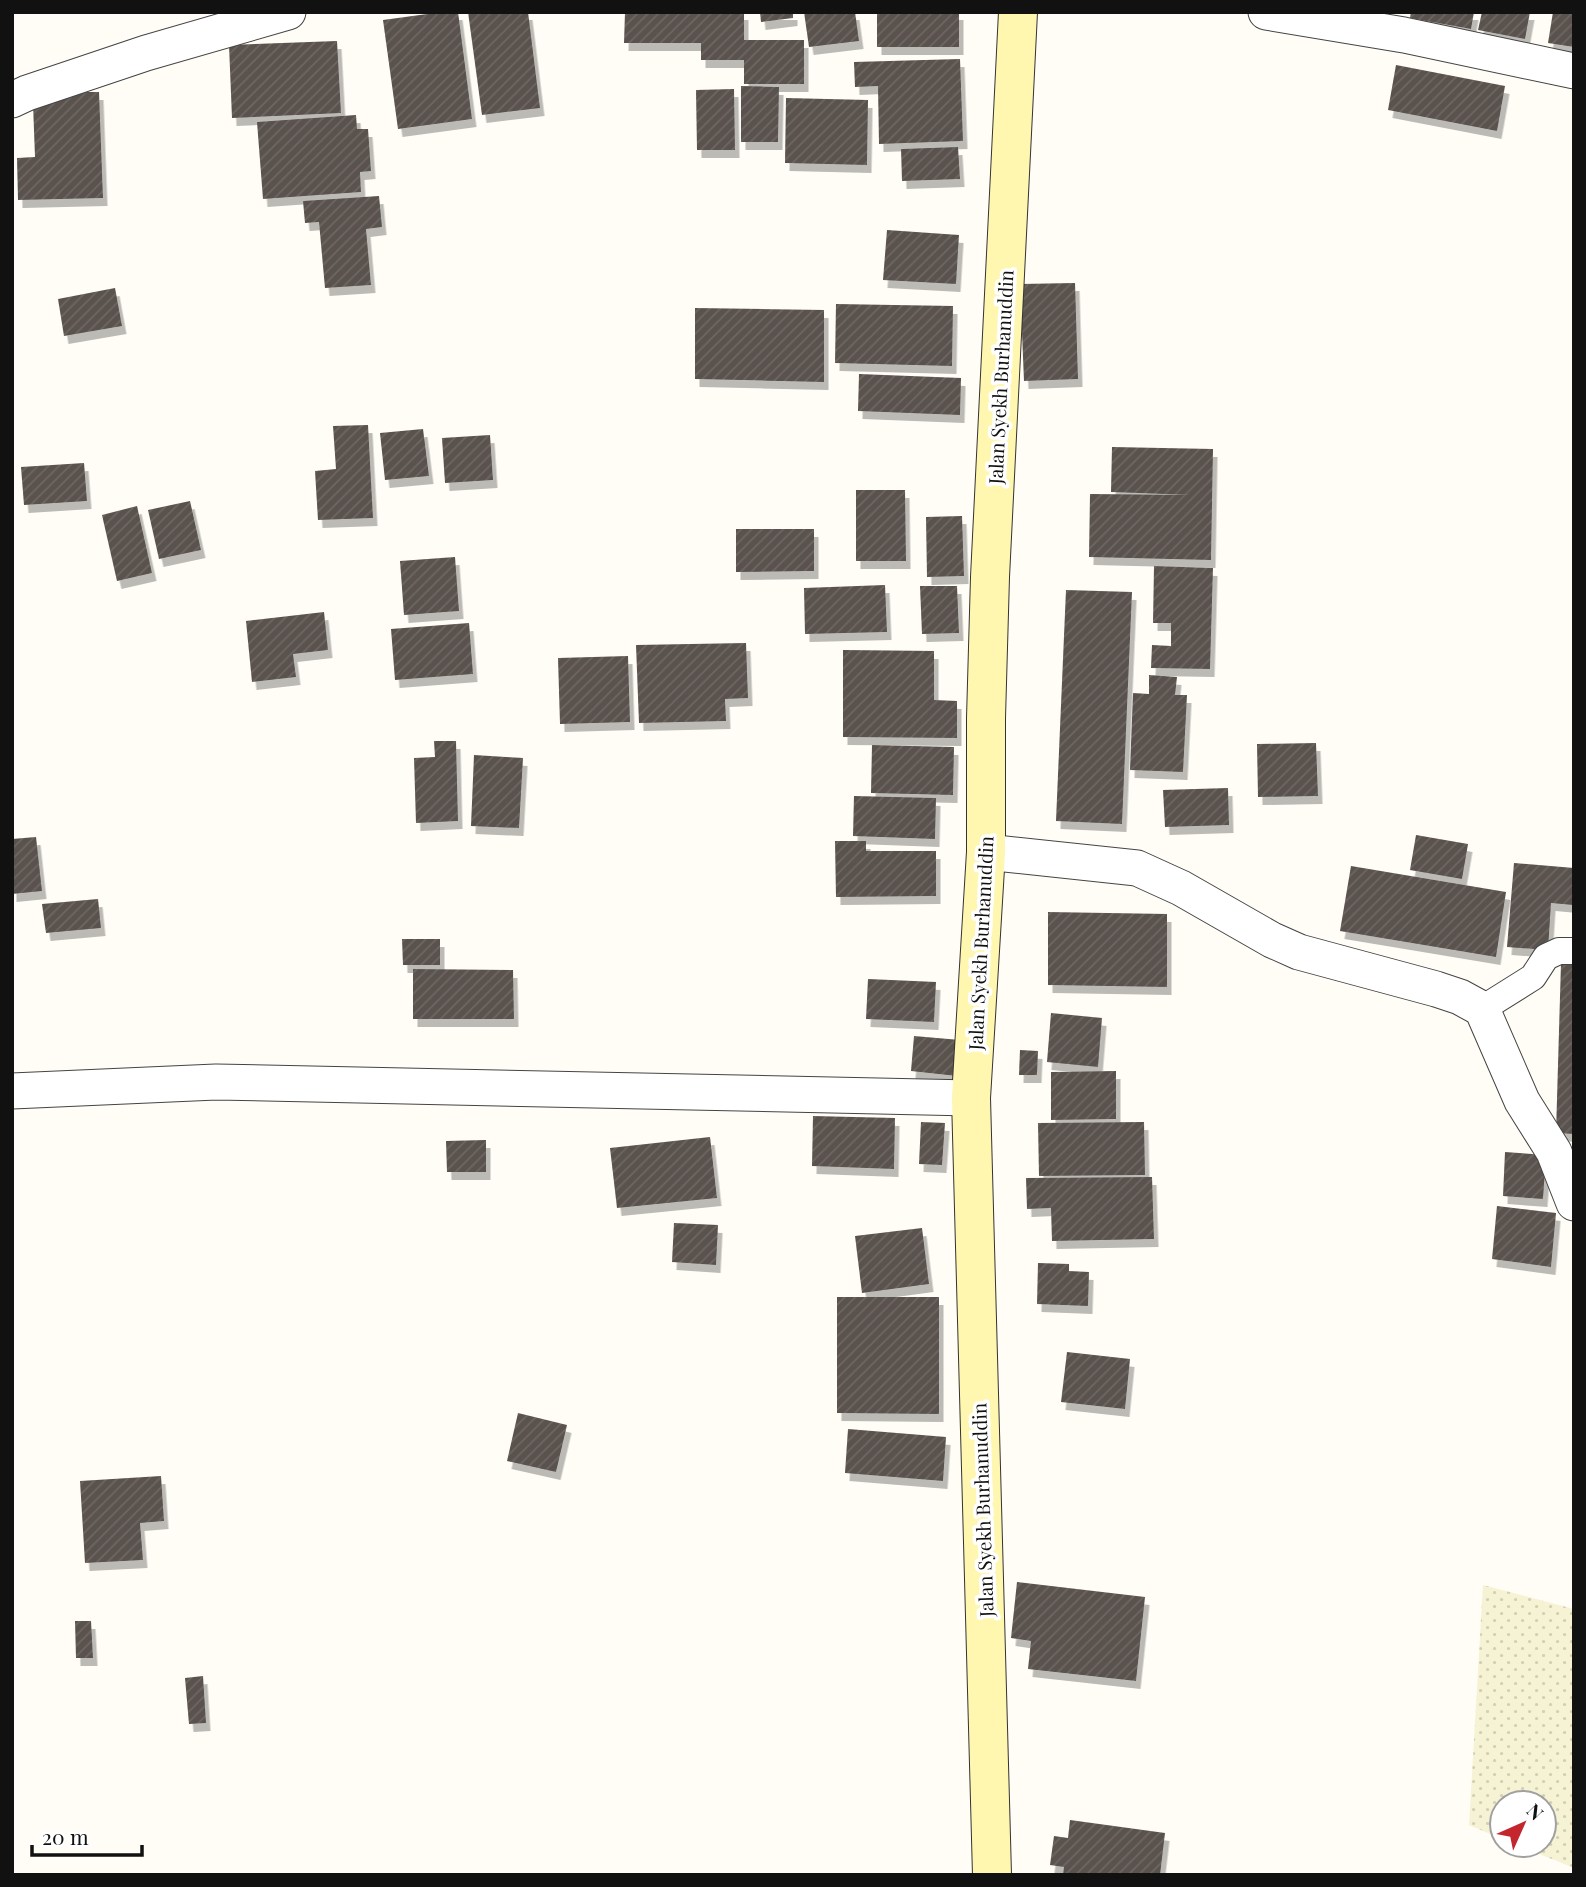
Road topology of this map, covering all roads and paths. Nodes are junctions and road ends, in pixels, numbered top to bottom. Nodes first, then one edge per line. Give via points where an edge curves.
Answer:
1 (288, 12) edge
2 (1017, 12) edge
3 (1266, 12) edge
4 (1574, 71) edge
5 (12, 100) edge
6 (986, 852) junction
7 (1574, 951) edge
8 (1482, 1009) junction
9 (12, 1091) edge
10 (971, 1098) junction
11 (1574, 1203) edge
12 (992, 1875) edge

1 - 5 street via 146,53
2 - 6 main road, Jalan Syekh Burhanuddin via 990,577
3 - 4 street via 1404,34
6 - 8 street via 1137,868 1299,952 1436,989
6 - 10 main road, Jalan Syekh Burhanuddin
7 - 8 street via 1546,957 1533,977
8 - 11 street via 1522,1101 1554,1152
9 - 10 street via 216,1082
10 - 12 main road, Jalan Syekh Burhanuddin

